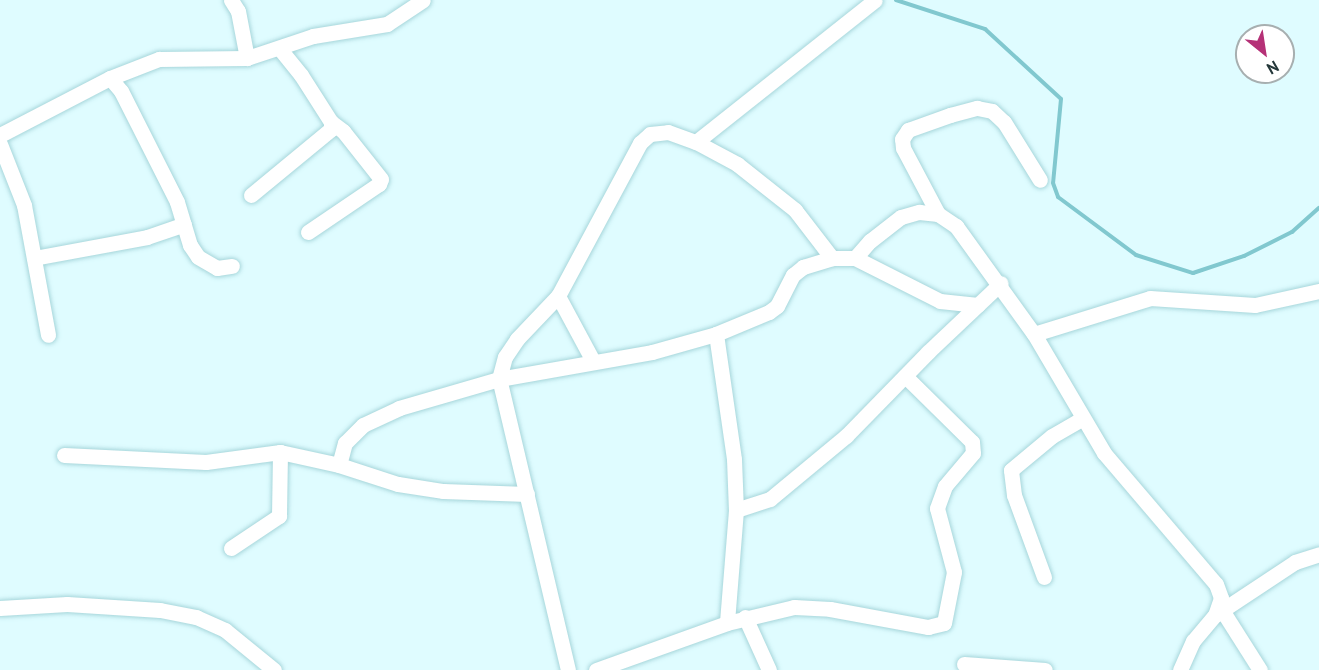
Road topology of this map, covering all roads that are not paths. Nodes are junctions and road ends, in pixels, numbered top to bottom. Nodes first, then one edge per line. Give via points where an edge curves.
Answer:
1 (423, 0) edge
2 (875, 0) edge
3 (237, 4) edge
4 (280, 49) junction
5 (247, 58) junction
6 (110, 78) junction
7 (331, 122) junction
8 (0, 135) edge
9 (696, 142) junction
10 (0, 144) edge
11 (1040, 180) dead end
12 (251, 195) dead end
13 (938, 214) junction
14 (184, 224) junction
15 (308, 232) dead end
16 (34, 258) junction
17 (832, 258) junction
18 (855, 258) junction
19 (232, 266) dead end
20 (1002, 284) junction
21 (1319, 291) edge
22 (558, 296) junction
23 (978, 305) junction
24 (716, 334) junction
25 (1035, 334) junction
26 (48, 335) dead end
27 (593, 361) junction
28 (905, 376) junction
29 (500, 379) junction
30 (1082, 418) junction
31 (280, 452) junction
32 (64, 455) dead end
33 (339, 465) junction
34 (527, 494) junction
35 (736, 510) junction
36 (231, 548) dead end
37 (1319, 554) edge
38 (1044, 577) dead end
39 (0, 608) edge
40 (1218, 613) junction
41 (745, 617) junction
42 (727, 622) junction
43 (964, 664) dead end
44 (274, 670) edge
45 (568, 670) edge
46 (596, 670) edge
47 (769, 670) edge
48 (1045, 670) edge
49 (1180, 670) edge
50 (1260, 670) edge

1 - 4 street via 387,24 313,36
2 - 9 street
3 - 5 street
4 - 5 street
4 - 7 street
5 - 6 street via 175,56
6 - 8 street
6 - 14 street via 121,92 177,202
7 - 12 street via 326,135
7 - 15 street via 343,131 381,179
9 - 17 street via 737,164 795,210
9 - 22 street via 668,132 650,134 640,143
10 - 16 street via 24,205
11 - 13 street via 1004,122 992,111 977,108 950,115 908,130 902,139
13 - 18 street via 919,212 901,217
13 - 20 street via 968,238
14 - 16 street via 147,237
14 - 19 street via 198,257 217,268
16 - 26 street
17 - 18 street
17 - 24 street via 803,267 793,275 777,306 769,312
18 - 23 street via 940,301
20 - 23 street
20 - 25 street
21 - 25 street via 1255,305 1150,298
22 - 27 street
22 - 29 street via 505,357
23 - 28 street
24 - 27 street via 652,352
24 - 35 street via 734,459
25 - 30 street
27 - 29 street
28 - 35 street via 846,436 770,499
28 - 41 street via 972,442 973,453 945,486 937,508 954,573 944,623 928,627 830,609 794,608
29 - 33 street via 399,408 363,425 345,443
29 - 34 street
30 - 38 street via 1052,436 1011,470 1014,495
30 - 40 street via 1131,486 1216,584 1221,598
31 - 32 street via 206,462
31 - 33 street
31 - 36 street via 279,516
33 - 34 street via 409,486
34 - 45 street
35 - 42 street
37 - 40 street via 1295,562
39 - 44 street via 67,604 160,610 196,617 225,630
40 - 49 street via 1193,641
40 - 50 street
41 - 42 street
41 - 47 street
42 - 46 street
43 - 48 street

